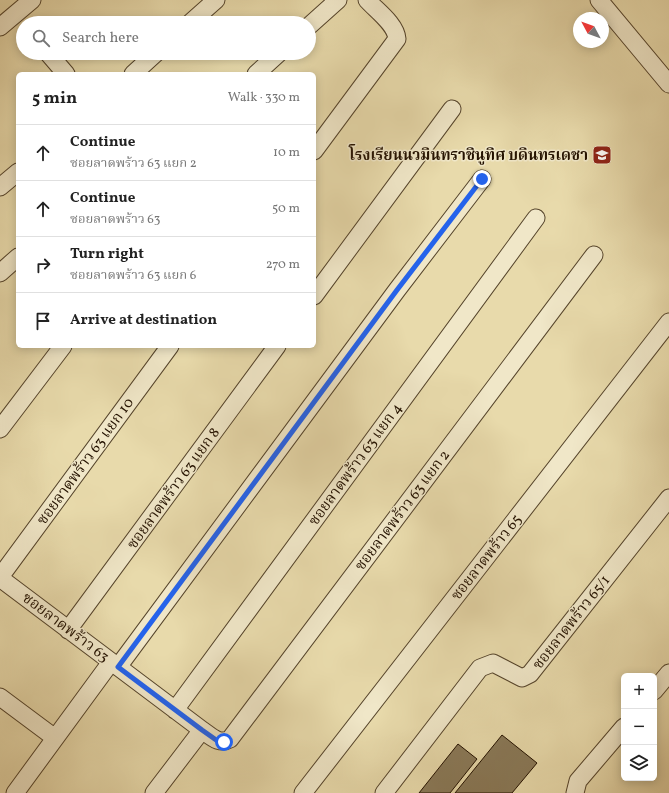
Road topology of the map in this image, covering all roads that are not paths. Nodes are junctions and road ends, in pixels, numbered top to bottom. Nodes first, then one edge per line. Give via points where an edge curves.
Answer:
1 (32, 0) edge
2 (216, 0) edge
3 (338, 0) edge
4 (366, 0) edge
5 (599, 0) edge
6 (21, 16) edge
7 (198, 16) edge
8 (16, 20) edge
9 (316, 20) edge
10 (0, 27) edge
11 (54, 60) edge
12 (148, 60) edge
13 (271, 60) edge
14 (64, 72) edge
15 (135, 72) edge
16 (258, 72) edge
17 (669, 84) edge
18 (452, 109) dead end
19 (316, 148) edge
20 (16, 174) edge
21 (482, 179) dead end
22 (0, 187) edge
23 (536, 218) dead end
24 (594, 255) dead end
25 (16, 259) edge
26 (0, 273) edge
27 (316, 293) edge
28 (669, 322) edge
29 (61, 348) edge
30 (169, 348) edge
31 (276, 348) edge
32 (0, 429) edge
33 (669, 498) edge
34 (0, 577) edge
35 (68, 630) junction
36 (114, 664) junction
37 (669, 673) edge
38 (657, 687) edge
39 (0, 698) edge
40 (175, 710) junction
41 (202, 730) junction
42 (621, 730) edge
43 (55, 738) junction
44 (15, 793) edge
45 (154, 793) edge
46 (302, 793) edge
47 (384, 793) edge
48 (575, 793) edge

1 - 6 street
2 - 7 street
3 - 9 street
4 - 19 street via 393,28 397,39
5 - 17 street
8 - 10 street
11 - 14 street
12 - 15 street
13 - 16 street
18 - 27 street
20 - 22 street
21 - 36 street
23 - 40 street, ซอยลาดพร้าว 63 แยก 4
24 - 41 street, ซอยลาดพร้าว 63 แยก 2 via 230,739 219,742
25 - 26 street
28 - 46 street, ซอยลาดพร้าว 65
29 - 32 street
30 - 34 street, ซอยลาดพร้าว 63 แยก 10
31 - 35 street, ซอยลาดพร้าว 63 แยก 8
33 - 47 street, ซอยลาดพร้าว 65/1 via 530,674 522,678 493,663 480,668
34 - 35 street, ซอยลาดพร้าว 63
35 - 36 street, ซอยลาดพร้าว 63
36 - 40 street, ซอยลาดพร้าว 63
36 - 43 street
37 - 38 street
39 - 43 street
40 - 41 street, ซอยลาดพร้าว 63
41 - 45 street
42 - 48 street via 578,781
43 - 44 street

